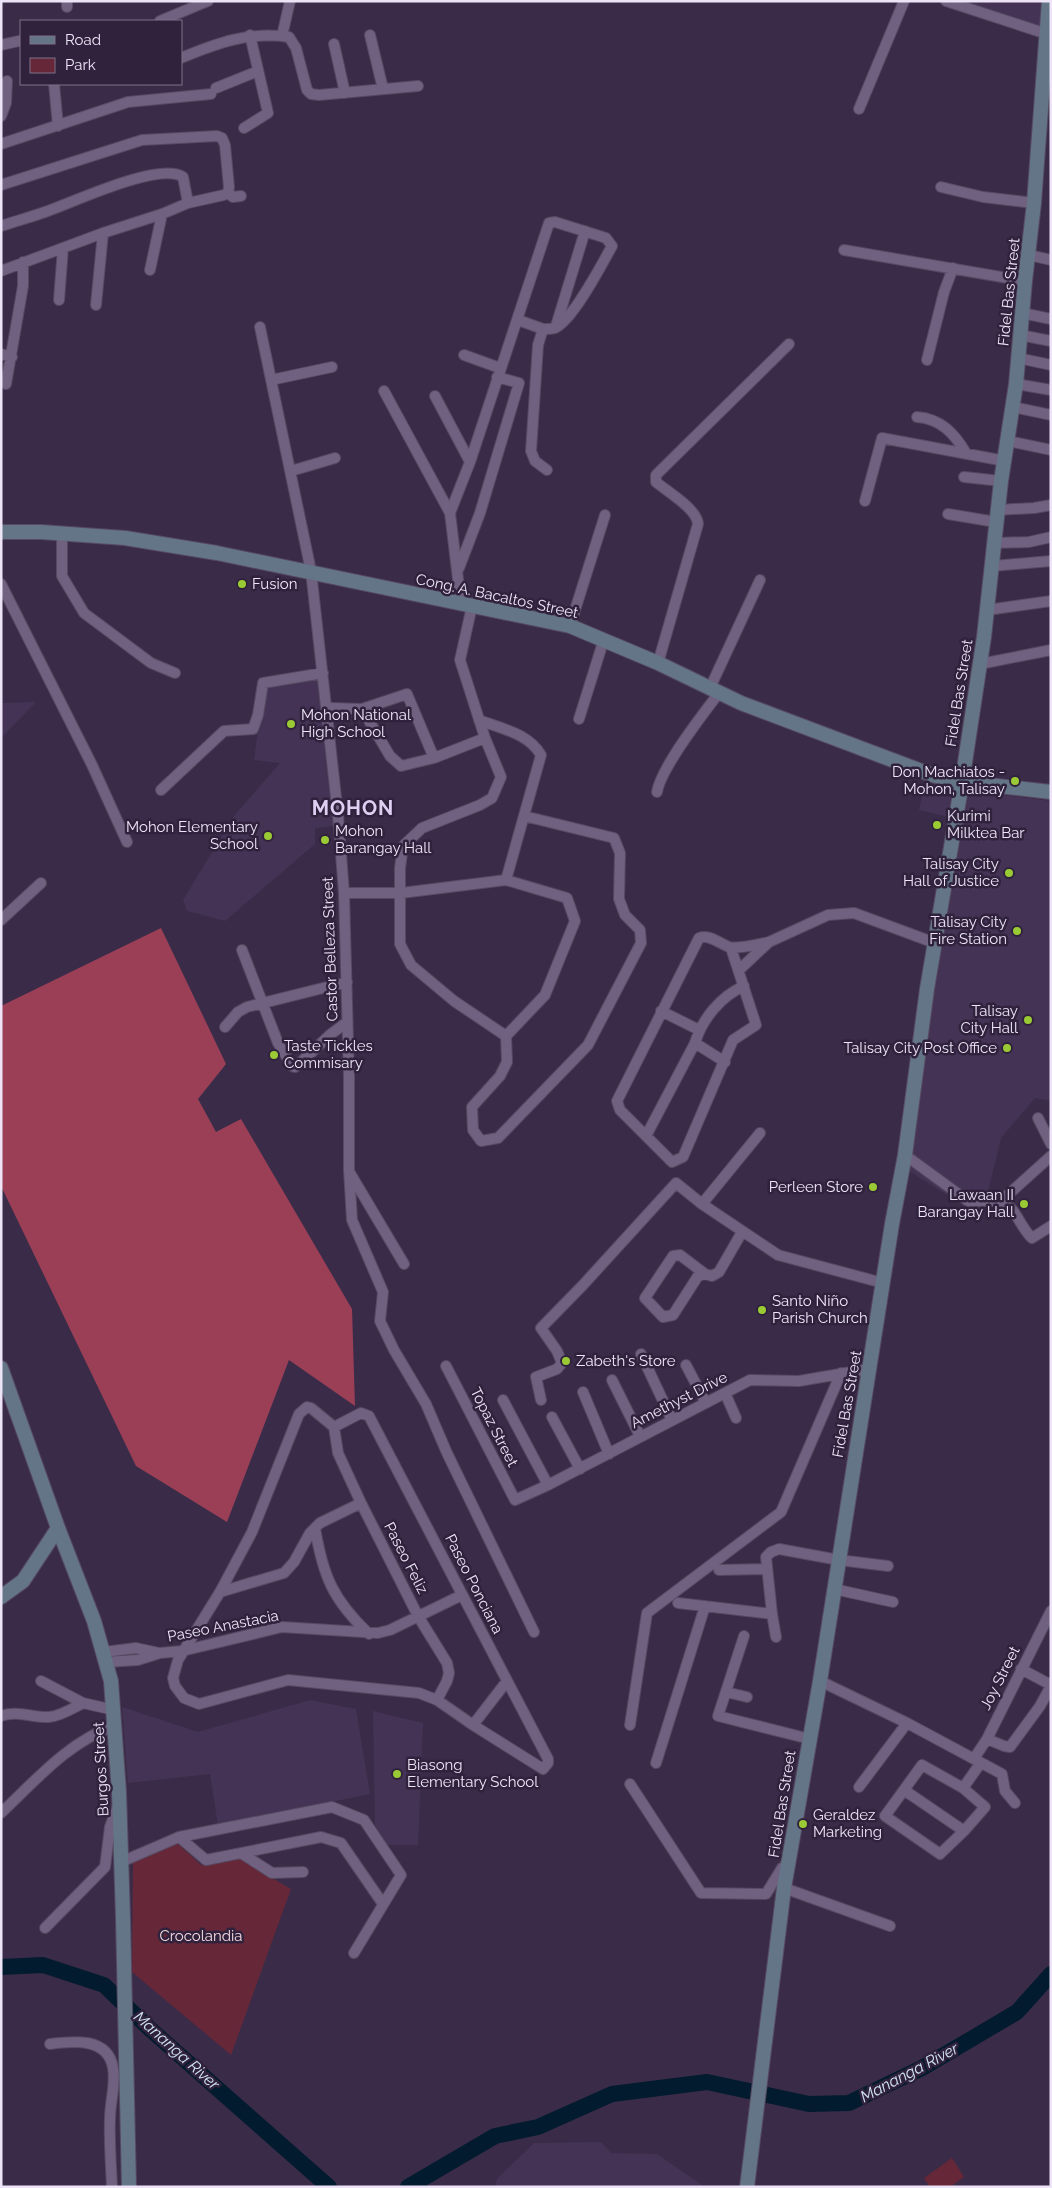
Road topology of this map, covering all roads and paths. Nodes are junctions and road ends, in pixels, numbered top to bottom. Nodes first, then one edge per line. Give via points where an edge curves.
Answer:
1 (208, 1) edge
2 (290, 1) edge
3 (904, 1) edge
4 (946, 1) edge
5 (1049, 1) edge
6 (162, 20) edge
7 (1047, 34) junction
8 (250, 35) junction
9 (370, 35) dead end
10 (282, 36) junction
11 (19, 41) dead end
12 (334, 44) dead end
13 (1, 45) edge
14 (182, 58) edge
15 (258, 71) junction
16 (7, 81) dead end
17 (54, 85) edge
18 (418, 86) dead end
19 (383, 89) junction
20 (345, 93) junction
21 (858, 109) dead end
22 (1, 116) edge
23 (58, 126) junction
24 (244, 128) dead end
25 (1, 144) edge
26 (1, 185) edge
27 (940, 187) dead end
28 (228, 193) junction
29 (241, 196) dead end
30 (188, 202) junction
31 (1034, 203) junction
32 (162, 214) junction
33 (1, 226) edge
34 (585, 231) junction
35 (103, 233) junction
36 (63, 248) junction
37 (844, 250) dead end
38 (1029, 255) junction
39 (1051, 260) edge
40 (23, 262) junction
41 (953, 268) junction
42 (150, 270) dead end
43 (1, 271) edge
44 (1025, 281) junction
45 (58, 300) dead end
46 (96, 305) dead end
47 (1022, 313) junction
48 (1051, 319) edge
49 (518, 320) junction
50 (260, 326) dead end
51 (555, 328) junction
52 (543, 329) junction
53 (1020, 335) junction
54 (1051, 341) edge
55 (789, 344) dead end
56 (1, 354) edge
57 (464, 355) dead end
58 (12, 357) junction
59 (1018, 358) junction
60 (927, 360) dead end
61 (1051, 365) edge
62 (332, 368) dead end
63 (499, 372) junction
64 (271, 380) junction
65 (520, 382) junction
66 (6, 384) dead end
67 (1016, 384) junction
68 (534, 386) junction
69 (1051, 390) edge
70 (384, 391) dead end
71 (435, 396) dead end
72 (1013, 407) junction
73 (1051, 415) edge
74 (917, 417) dead end
75 (1008, 441) junction
76 (1051, 450) edge
77 (966, 453) junction
78 (335, 458) dead end
79 (1005, 461) junction
80 (470, 462) junction
81 (291, 470) junction
82 (547, 470) dead end
83 (964, 477) dead end
84 (1001, 481) junction
85 (865, 501) dead end
86 (1051, 505) edge
87 (450, 513) junction
88 (605, 514) dead end
89 (948, 514) dead end
90 (997, 516) junction
91 (1, 532) edge
92 (62, 534) junction
93 (1051, 537) edge
94 (995, 543) junction
95 (1051, 561) edge
96 (993, 566) junction
97 (311, 571) junction
98 (458, 571) junction
99 (760, 580) dead end
100 (1, 584) edge
101 (1051, 601) edge
102 (466, 605) junction
103 (987, 610) junction
104 (570, 626) junction
105 (604, 639) junction
106 (1051, 650) edge
107 (658, 663) junction
108 (980, 664) junction
109 (175, 673) dead end
110 (323, 674) junction
111 (714, 690) junction
112 (332, 708) dead end
113 (362, 709) junction
114 (579, 719) dead end
115 (479, 720) junction
116 (485, 738) junction
117 (434, 758) junction
118 (962, 782) junction
119 (161, 790) dead end
120 (657, 792) dead end
121 (1051, 792) edge
122 (524, 816) junction
123 (128, 842) dead end
124 (506, 880) junction
125 (41, 883) dead end
126 (401, 893) junction
127 (344, 894) junction
128 (1, 920) edge
129 (769, 942) junction
130 (935, 943) junction
131 (731, 948) junction
132 (242, 950) dead end
133 (738, 970) junction
134 (347, 982) junction
135 (744, 986) junction
136 (263, 1003) junction
137 (661, 1011) junction
138 (347, 1022) junction
139 (225, 1027) dead end
140 (699, 1030) junction
141 (506, 1036) junction
142 (695, 1043) junction
143 (725, 1062) junction
144 (1038, 1118) dead end
145 (760, 1133) dead end
146 (646, 1136) junction
147 (1051, 1144) edge
148 (905, 1155) junction
149 (1051, 1156) edge
150 (349, 1170) junction
151 (1001, 1200) junction
152 (702, 1204) junction
153 (1051, 1226) edge
154 (742, 1232) junction
155 (404, 1264) dead end
156 (705, 1274) junction
157 (883, 1282) junction
158 (641, 1354) dead end
159 (686, 1365) dead end
160 (446, 1366) dead end
161 (1, 1368) edge
162 (869, 1370) junction
163 (841, 1373) junction
164 (612, 1380) dead end
165 (583, 1392) dead end
166 (725, 1393) junction
167 (503, 1400) dead end
168 (541, 1400) dead end
169 (706, 1403) junction
170 (552, 1417) dead end
171 (736, 1418) dead end
172 (672, 1420) junction
173 (334, 1427) junction
174 (640, 1436) junction
175 (610, 1454) junction
176 (580, 1468) junction
177 (548, 1486) junction
178 (515, 1500) joint
179 (361, 1503) junction
180 (58, 1528) junction
181 (315, 1528) junction
182 (839, 1560) junction
183 (888, 1566) dead end
184 (766, 1569) junction
185 (719, 1570) dead end
186 (834, 1589) junction
187 (220, 1592) junction
188 (462, 1595) junction
189 (1, 1597) edge
190 (678, 1602) dead end
191 (893, 1602) dead end
192 (705, 1606) junction
193 (1051, 1611) edge
194 (772, 1614) junction
195 (418, 1616) junction
196 (534, 1632) dead end
197 (369, 1634) junction
198 (744, 1636) dead end
199 (776, 1637) dead end
200 (182, 1652) junction
201 (106, 1657) junction
202 (1021, 1669) junction
203 (41, 1681) dead end
204 (507, 1681) junction
205 (820, 1681) junction
206 (1051, 1686) edge
207 (726, 1692) junction
208 (747, 1697) dead end
209 (437, 1700) junction
210 (83, 1703) junction
211 (114, 1710) junction
212 (1, 1716) edge
213 (907, 1723) junction
214 (474, 1725) junction
215 (630, 1725) dead end
216 (114, 1726) junction
217 (987, 1738) junction
218 (810, 1739) junction
219 (977, 1761) junction
220 (656, 1763) dead end
221 (630, 1784) dead end
222 (859, 1787) dead end
223 (962, 1788) junction
224 (904, 1790) junction
225 (1015, 1803) dead end
226 (119, 1804) junction
227 (1, 1813) edge
228 (964, 1832) junction
229 (179, 1837) junction
230 (241, 1853) junction
231 (121, 1862) junction
232 (789, 1863) junction
233 (303, 1872) dead end
234 (784, 1888) junction
235 (383, 1904) junction
236 (890, 1926) dead end
237 (46, 1928) dead end
238 (354, 1953) dead end
239 (50, 2044) dead end
240 (112, 2187) edge
241 (129, 2187) edge
242 (747, 2187) edge

1 - 6 street
2 - 10 street
3 - 21 street
4 - 7 street
5 - 7 street, Fidel Bas Street
7 - 31 street, Fidel Bas Street
8 - 10 street
8 - 14 street
8 - 15 street
9 - 19 street
10 - 20 street via 288,37 296,48 307,90 311,94
11 - 13 street
12 - 20 street
15 - 23 street via 214,91 128,102
15 - 24 street via 268,114
16 - 22 street via 6,103
17 - 23 street
18 - 19 street
19 - 20 street
23 - 25 street
26 - 28 street via 142,140 217,136 225,145
27 - 31 street via 983,197
28 - 29 street via 233,197
28 - 30 street
30 - 32 street
30 - 33 street via 183,177 158,174 131,179
31 - 38 street, Fidel Bas Street
32 - 35 street
32 - 42 street
34 - 49 street via 549,223
34 - 51 street
34 - 51 street via 606,238 612,246 588,287
35 - 36 street
35 - 46 street
36 - 40 street
36 - 45 street
37 - 41 street
38 - 39 street
38 - 44 street, Fidel Bas Street
40 - 43 street
40 - 58 street via 23,286
41 - 44 street
41 - 60 street
44 - 47 street, Fidel Bas Street
47 - 48 street
47 - 53 street, Fidel Bas Street
49 - 52 street
49 - 63 street
50 - 64 street, Castor Belleza Street
51 - 52 street
52 - 68 street
53 - 54 street
53 - 59 street, Fidel Bas Street
55 - 107 street via 656,475 656,482 698,517
56 - 58 street
57 - 63 street
58 - 66 street
59 - 61 street
59 - 67 street, Fidel Bas Street
62 - 64 street
63 - 65 street
63 - 80 street
64 - 81 street, Castor Belleza Street
65 - 68 street
65 - 98 street via 480,513
67 - 69 street
67 - 72 street, Fidel Bas Street
68 - 82 street via 531,450 535,461
70 - 87 street
71 - 80 street
72 - 73 street
72 - 75 street, Fidel Bas Street
74 - 77 street via 942,423
75 - 76 street
75 - 79 street, Fidel Bas Street
77 - 79 street
77 - 85 street via 882,438
78 - 81 street
79 - 84 street, Fidel Bas Street
80 - 87 street
81 - 97 street, Castor Belleza Street
83 - 84 street
84 - 90 street, Fidel Bas Street
86 - 90 street
87 - 98 street
88 - 104 street
89 - 90 street
90 - 94 street, Fidel Bas Street
91 - 92 street, Cong. A. Bacaltos Street
92 - 97 street, Cong. A. Bacaltos Street via 125,538
92 - 109 street via 62,576 84,614 151,663
93 - 94 street via 1029,542
94 - 96 street, Fidel Bas Street
95 - 96 street
96 - 103 street, Fidel Bas Street
97 - 102 street, Cong. A. Bacaltos Street
97 - 110 street, Castor Belleza Street
98 - 102 street
99 - 111 street
100 - 123 street
101 - 103 street
102 - 104 street, Cong. A. Bacaltos Street
102 - 115 street via 460,660
103 - 108 street, Fidel Bas Street
104 - 105 street, Cong. A. Bacaltos Street
105 - 107 street, Cong. A. Bacaltos Street
105 - 114 street
106 - 108 street
107 - 111 street, Cong. A. Bacaltos Street
108 - 118 street, Fidel Bas Street
110 - 119 street via 263,683 253,729 224,731
110 - 127 street, Castor Belleza Street
111 - 118 street, Cong. A. Bacaltos Street via 873,754
111 - 120 street via 659,781
112 - 113 street
113 - 117 street via 396,764 406,766
113 - 117 street via 408,694
115 - 116 street
115 - 122 street via 527,738 541,755
116 - 117 street
116 - 126 street via 501,777 492,798 422,828 403,846
118 - 121 street, Cong. A. Bacaltos Street
118 - 130 street, Fidel Bas Street
122 - 124 street
122 - 141 street via 614,838 620,853 619,899 625,915 640,930 641,943 588,1044 504,1133 498,1138 481,1141 474,1130 472,1107 500,1076 507,1062
124 - 126 street
124 - 141 street via 567,898 575,921 545,995
125 - 128 street
126 - 127 street
126 - 141 street via 400,944 411,965 454,1001
127 - 134 street, Castor Belleza Street
129 - 130 street via 828,915 849,913
129 - 131 street
129 - 133 street
130 - 148 street, Fidel Bas Street
131 - 133 street
131 - 137 street via 716,940 699,938
132 - 136 street
133 - 135 street
134 - 136 street
134 - 138 street, Castor Belleza Street
135 - 140 street via 723,999
135 - 143 street via 756,1025 734,1040
136 - 138 street via 278,1043 294,1067
136 - 139 street via 242,1010
137 - 140 street
137 - 146 street via 617,1101 620,1110
138 - 150 street, Castor Belleza Street
140 - 142 street
142 - 143 street
142 - 146 street
143 - 146 street via 682,1159 670,1161
144 - 147 street
145 - 152 street
148 - 151 street via 968,1201
148 - 157 street, Fidel Bas Street
149 - 151 street
150 - 155 street
150 - 196 street, Castor Belleza Street via 352,1220 383,1292 380,1321 426,1404
151 - 153 street via 1014,1210 1018,1221 1032,1238
152 - 154 street
152 - 168 street via 676,1183 540,1328 562,1363 557,1370 536,1377
154 - 156 street via 719,1272 712,1276
154 - 157 street via 778,1255
156 - 156 street via 694,1280 673,1315 663,1317 645,1298 673,1256 680,1255
157 - 162 street, Fidel Bas Street
158 - 172 street
159 - 169 street
160 - 178 street, Topaz Street
161 - 180 street, Burgos Street
162 - 163 street, Amethyst Drive
162 - 182 street, Fidel Bas Street
163 - 166 street, Amethyst Drive via 799,1381 750,1380
163 - 215 street via 781,1512 647,1613
164 - 174 street
165 - 175 street
166 - 169 street, Amethyst Drive
166 - 171 street
167 - 177 street
169 - 172 street, Amethyst Drive
170 - 176 street
172 - 174 street, Amethyst Drive
173 - 179 street, Paseo Feliz via 338,1453
173 - 187 street via 311,1408 299,1414 252,1532
173 - 188 street, Paseo Ponciana via 361,1413 369,1416
174 - 175 street, Amethyst Drive
175 - 176 street, Amethyst Drive
176 - 177 street, Amethyst Drive
177 - 178 street, Amethyst Drive
179 - 181 street
179 - 195 street, Paseo Feliz
180 - 189 street via 23,1581
180 - 201 street, Burgos Street
181 - 187 street via 284,1573
181 - 197 street via 320,1558 331,1588 350,1616
182 - 183 street
182 - 184 street via 779,1549 766,1557
182 - 186 street, Fidel Bas Street
184 - 185 street
184 - 194 street
186 - 191 street
186 - 205 street, Fidel Bas Street
187 - 200 street
188 - 195 street, Paseo Anastacia
188 - 204 street, Paseo Ponciana
190 - 192 street
192 - 194 street
192 - 220 street
193 - 202 street, Joy Street
194 - 199 street
195 - 197 street, Paseo Anastacia via 390,1630
195 - 209 street, Paseo Feliz via 447,1663 447,1681
197 - 200 street, Paseo Anastacia via 282,1627
198 - 207 street
200 - 201 street, Paseo Anastacia via 160,1653 136,1648
200 - 209 street via 174,1671 175,1686 184,1698 199,1704 288,1680 419,1693
201 - 211 street, Burgos Street
202 - 206 street
202 - 217 street, Joy Street
203 - 210 street
204 - 214 street
204 - 214 street, Paseo Ponciana via 548,1759 546,1766 539,1768
205 - 213 street
205 - 218 street, Fidel Bas Street
206 - 217 street via 1010,1747
207 - 208 street
207 - 218 street via 718,1716
209 - 214 street
210 - 211 street
210 - 212 street via 50,1717
211 - 216 street, Burgos Street
213 - 219 street
213 - 222 street
216 - 226 street, Burgos Street
216 - 227 street via 82,1741 52,1764
217 - 219 street, Joy Street
218 - 232 street, Fidel Bas Street
219 - 223 street, Joy Street
219 - 225 street via 1002,1774 1005,1791
221 - 232 street via 701,1893 766,1894 782,1868
223 - 224 street via 922,1765
223 - 228 street via 985,1807
224 - 228 street
224 - 228 street via 885,1816 940,1854
226 - 231 street, Burgos Street
226 - 237 street via 110,1827 105,1867
229 - 230 street via 206,1860
229 - 231 street
229 - 235 street via 332,1807 364,1820 400,1875
230 - 233 street via 272,1873
230 - 235 street via 321,1837 341,1842
231 - 241 street, Burgos Street
232 - 234 street, Fidel Bas Street
234 - 236 street
234 - 242 street, Fidel Bas Street
235 - 238 street
239 - 240 street via 74,2040 89,2042 101,2048 110,2060 113,2069 110,2118

